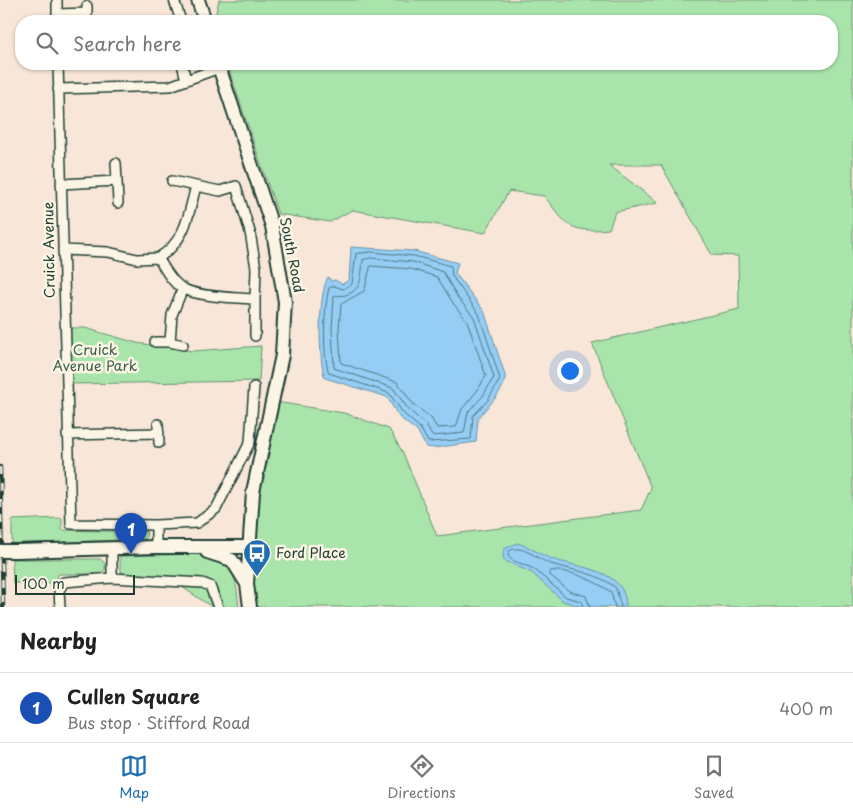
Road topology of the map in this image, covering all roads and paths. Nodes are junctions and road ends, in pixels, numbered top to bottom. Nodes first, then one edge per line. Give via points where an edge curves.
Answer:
1 (57, 0) edge
2 (174, 0) edge
3 (198, 0) edge
4 (57, 15) edge
5 (179, 15) edge
6 (203, 15) edge
7 (58, 70) edge
8 (184, 70) edge
9 (209, 70) edge
10 (219, 70) edge
11 (186, 80) junction
12 (58, 89) junction
13 (116, 163) dead end
14 (117, 181) junction
15 (172, 181) dead end
16 (61, 184) junction
17 (196, 186) junction
18 (118, 203) dead end
19 (63, 250) junction
20 (158, 258) junction
21 (183, 288) junction
22 (255, 299) junction
23 (255, 336) dead end
24 (156, 342) dead end
25 (170, 342) junction
26 (182, 345) dead end
27 (254, 387) dead end
28 (159, 434) dead end
29 (67, 435) junction
30 (156, 525) junction
31 (156, 546) junction
32 (183, 546) junction
33 (112, 548) junction
34 (248, 548) junction
35 (0, 550) edge
36 (112, 578) junction
37 (247, 584) junction
38 (60, 607) edge
39 (218, 607) edge
40 (250, 607) edge

1 - 4 street
2 - 5 street
3 - 6 main road
7 - 12 street, Cruick Avenue
8 - 11 street
9 - 11 street
10 - 34 main road, South Road via 272,226 285,302 282,355 253,492
11 - 12 street via 170,86
12 - 16 street, Cruick Avenue
13 - 14 street
14 - 16 street
14 - 18 street
15 - 17 street
16 - 19 street, Cruick Avenue
17 - 20 street via 185,230 170,251
17 - 22 street via 220,191 236,186 250,232 256,268
19 - 20 street via 108,252 137,259
19 - 29 street, Cruick Avenue
20 - 21 street via 170,277
21 - 22 street via 217,296
21 - 25 street via 172,315
22 - 23 street
24 - 25 street
25 - 26 street
27 - 30 street via 250,442 216,509 198,523
28 - 29 street
29 - 30 street, Cruick Avenue via 71,524
30 - 31 street
31 - 32 main road
31 - 33 main road
32 - 34 main road
32 - 37 main road via 232,560
33 - 35 main road, bridge
33 - 36 street
34 - 37 main road, South Road
36 - 38 street via 64,582 60,590
36 - 39 street via 202,583 210,586
37 - 40 main road, South Road

